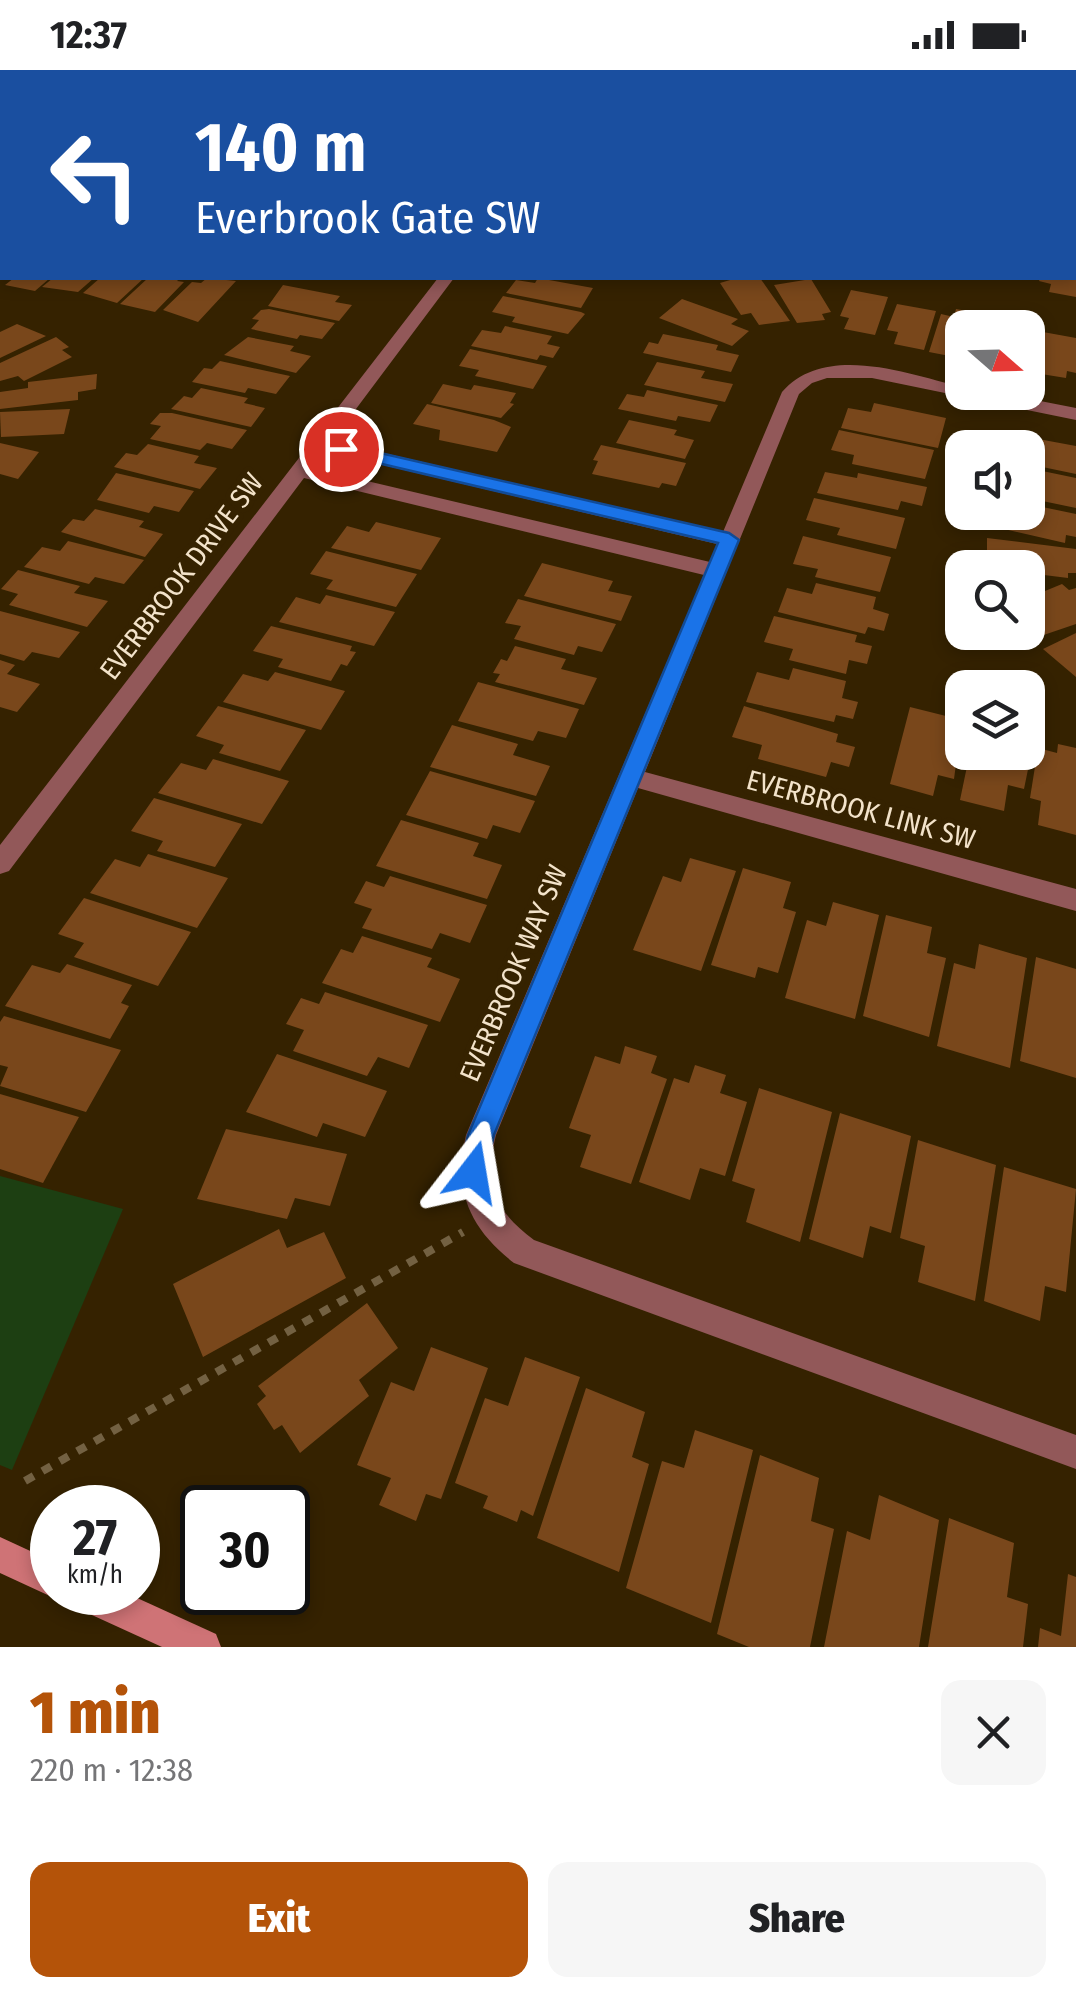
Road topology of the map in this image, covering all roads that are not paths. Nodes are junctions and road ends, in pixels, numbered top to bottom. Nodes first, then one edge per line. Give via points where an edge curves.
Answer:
1 (444, 280) edge
2 (945, 389) edge
3 (1045, 408) edge
4 (1076, 414) edge
5 (319, 444) junction
6 (298, 471) junction
7 (729, 540) junction
8 (717, 571) junction
9 (631, 776) junction
10 (0, 864) edge
11 (1076, 900) edge
12 (1076, 1452) edge
13 (0, 1556) edge
14 (30, 1569) edge
15 (133, 1615) edge
16 (203, 1647) edge

1 - 5 street, EVERBROOK DRIVE SW
2 - 7 street, EVERBROOK WAY SW via 843,370 798,383
3 - 4 street, EVERBROOK WAY SW
5 - 6 street, EVERBROOK DRIVE SW
5 - 7 street
6 - 8 street
6 - 10 street, EVERBROOK DRIVE SW
7 - 8 street, EVERBROOK WAY SW
8 - 9 street, EVERBROOK WAY SW
9 - 11 street, EVERBROOK LINK SW
9 - 12 street, EVERBROOK WAY SW via 481,1135 473,1172 491,1218 525,1252
13 - 14 main road
15 - 16 main road

